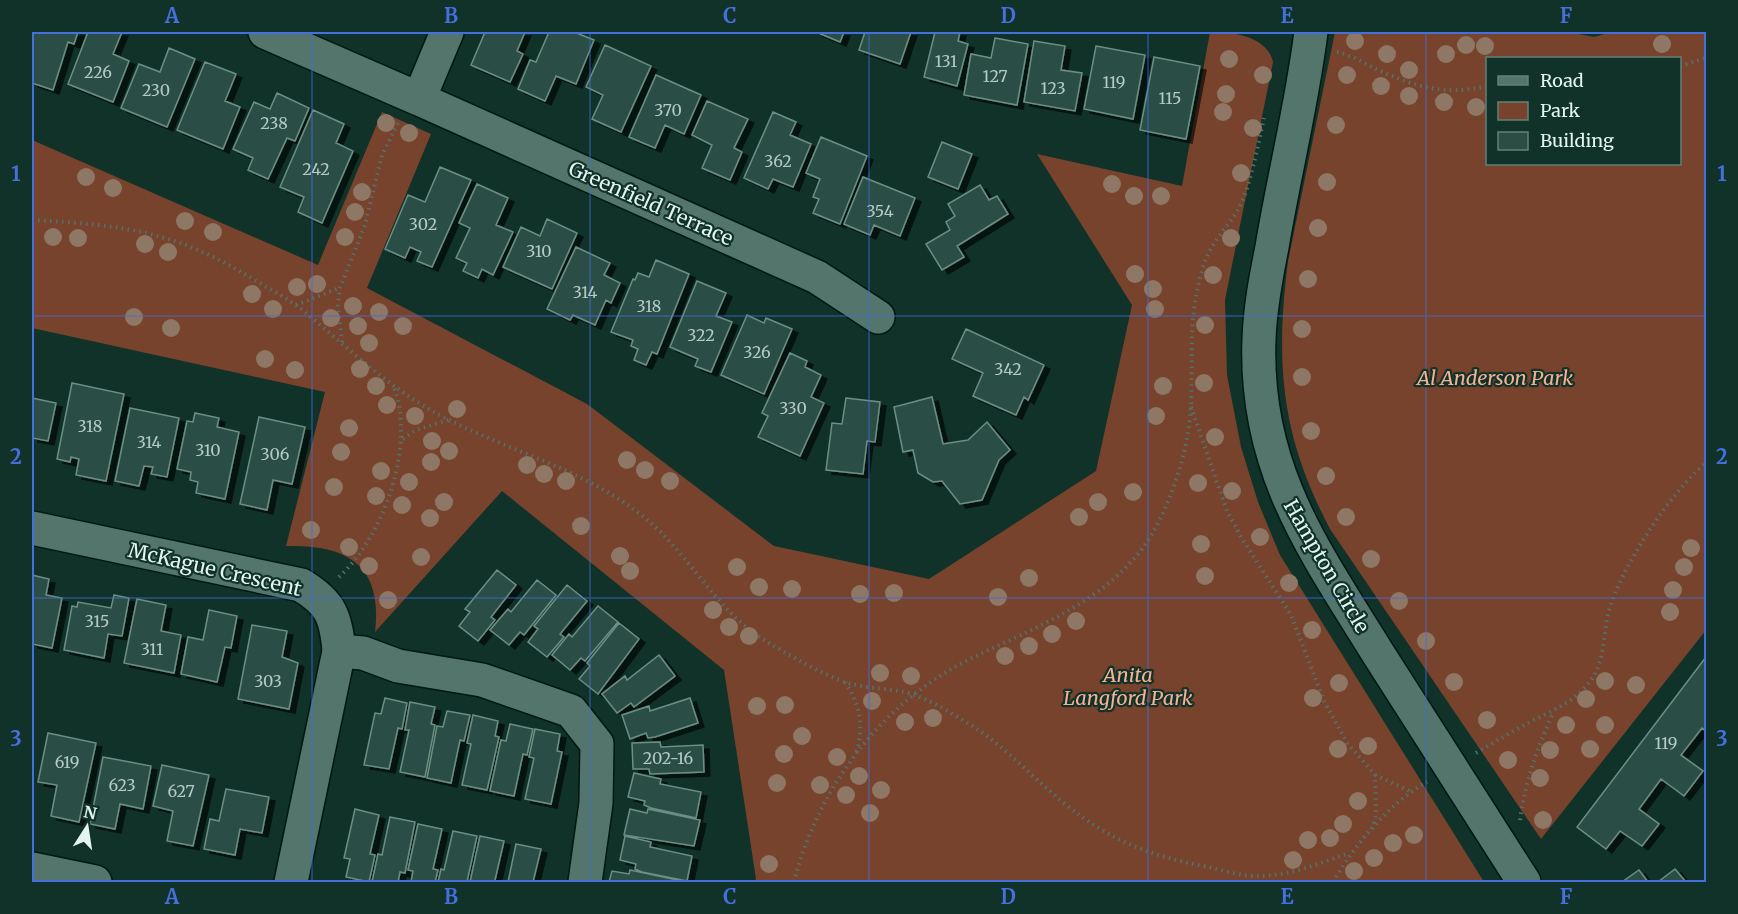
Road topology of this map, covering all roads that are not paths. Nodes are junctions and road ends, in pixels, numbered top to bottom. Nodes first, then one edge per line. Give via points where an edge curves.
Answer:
1 (265, 32) edge
2 (447, 32) edge
3 (1311, 32) edge
4 (410, 108) junction
5 (879, 317) dead end
6 (32, 528) edge
7 (339, 651) junction
8 (32, 869) edge
9 (95, 882) edge
10 (291, 882) edge
11 (585, 882) edge
12 (1524, 882) edge

1 - 4 street, Greenfield Terrace
2 - 4 street
3 - 12 street, Hampton Circle via 1264,290 1260,389 1268,438 1284,489 1311,545
4 - 5 street, Greenfield Terrace via 817,277
6 - 7 street, McKague Crescent via 301,585 319,596 331,610
7 - 10 street, McKague Crescent
7 - 11 street via 363,653 398,666 483,680 571,711 597,744 596,803
8 - 9 street

